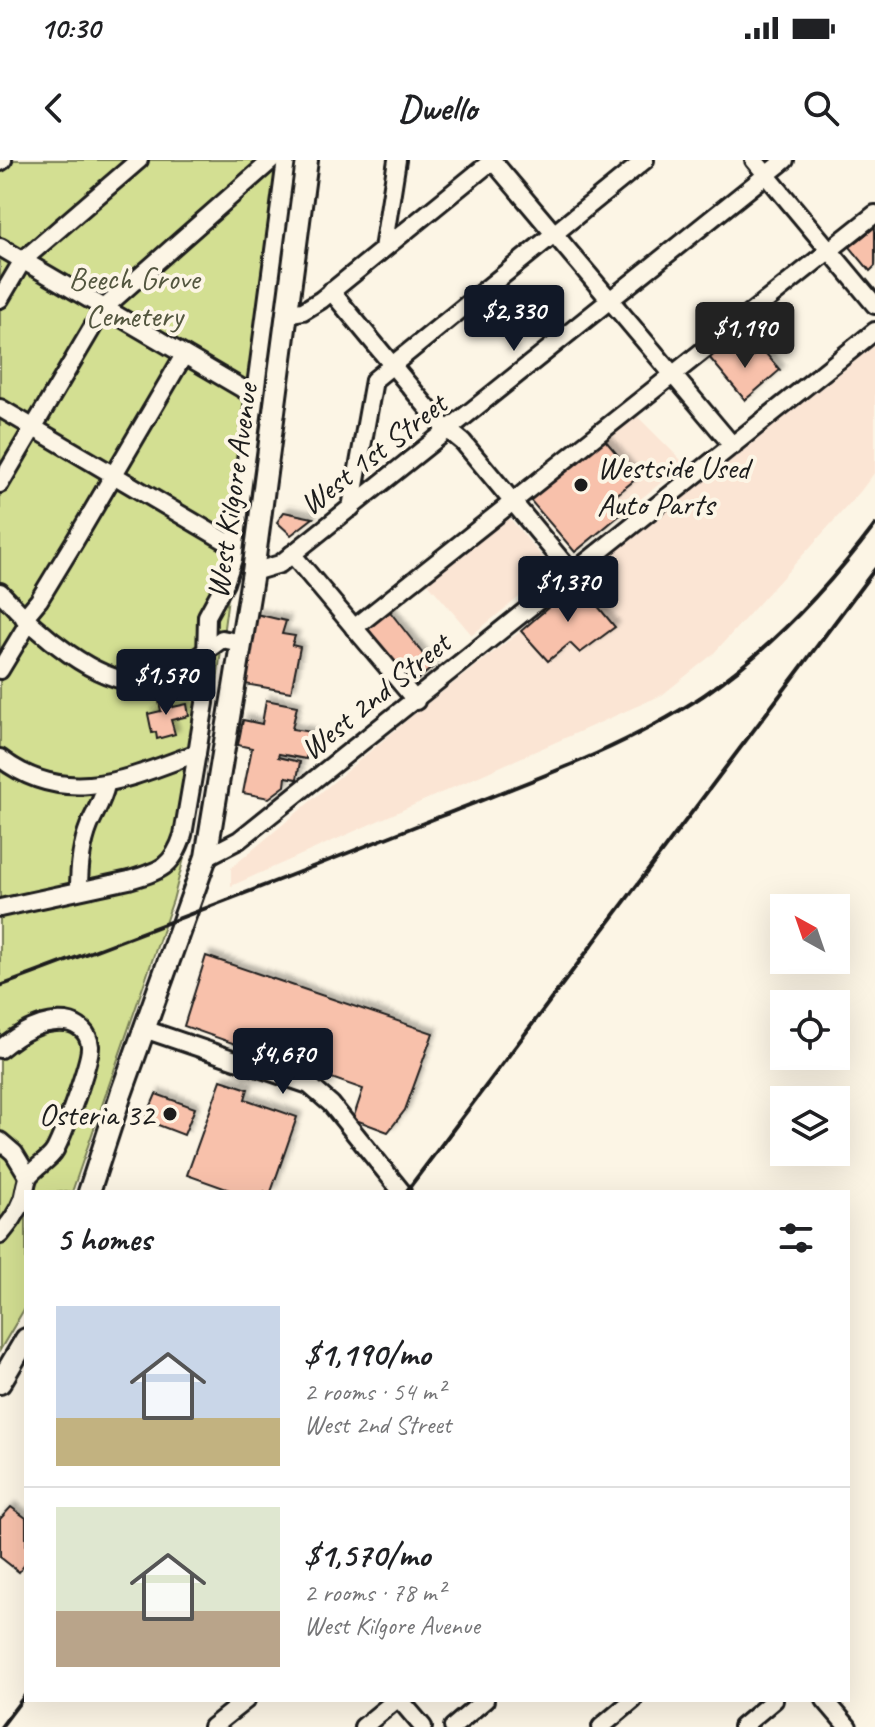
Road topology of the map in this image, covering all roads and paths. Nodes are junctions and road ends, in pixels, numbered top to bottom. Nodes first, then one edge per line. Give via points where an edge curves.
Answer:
1 (139, 160) edge
2 (272, 160) edge
3 (286, 160) edge
4 (307, 160) edge
5 (397, 160) edge
6 (493, 160) edge
7 (645, 160) edge
8 (754, 160) edge
9 (785, 160) edge
10 (766, 175) junction
11 (875, 214) edge
12 (556, 234) junction
13 (0, 247) edge
14 (383, 249) junction
15 (829, 250) junction
16 (23, 260) junction
17 (331, 291) junction
18 (0, 299) edge
19 (612, 301) junction
20 (875, 305) edge
21 (104, 308) junction
22 (285, 314) junction
23 (875, 331) edge
24 (184, 355) junction
25 (391, 365) junction
26 (674, 375) junction
27 (255, 396) junction
28 (0, 408) edge
29 (34, 428) junction
30 (448, 430) junction
31 (733, 446) junction
32 (113, 475) junction
33 (0, 484) edge
34 (512, 503) junction
35 (351, 508) junction
36 (234, 546) junction
37 (292, 554) junction
38 (253, 572) junction
39 (572, 573) junction
40 (0, 592) edge
41 (26, 620) junction
42 (354, 628) junction
43 (241, 643) junction
44 (206, 651) junction
45 (0, 670) edge
46 (416, 701) junction
47 (197, 753) junction
48 (0, 758) edge
49 (106, 785) junction
50 (206, 857) junction
51 (79, 890) junction
52 (0, 908) edge
53 (144, 1029) junction
54 (0, 1049) edge
55 (0, 1141) edge
56 (28, 1176) junction
57 (25, 1190) edge
58 (90, 1190) edge
59 (400, 1190) edge
60 (24, 1193) edge
61 (0, 1235) edge
62 (24, 1342) edge
63 (0, 1383) edge
64 (243, 1702) edge
65 (395, 1702) edge
66 (400, 1702) edge
67 (483, 1702) edge
68 (631, 1702) edge
69 (772, 1702) edge
70 (827, 1702) edge
71 (212, 1727) edge
72 (363, 1727) edge
73 (423, 1727) edge
74 (453, 1727) edge
75 (601, 1727) edge
76 (742, 1727) edge
77 (848, 1727) edge

1 - 16 street
2 - 21 street
3 - 27 street
4 - 22 main road, West Kilgore Avenue
5 - 14 street
6 - 12 street
6 - 14 street
7 - 12 street
8 - 10 street
9 - 10 street, West 1st Street
10 - 15 street
10 - 19 street, West 1st Street
11 - 15 street
12 - 19 street
12 - 25 street
13 - 16 street
14 - 17 street
15 - 20 street
15 - 26 street
16 - 18 street
16 - 21 street
17 - 22 street via 311,307
17 - 25 street
19 - 26 street
19 - 30 street, West 1st Street
21 - 24 street
21 - 29 street
22 - 38 main road, West Kilgore Avenue
23 - 31 street, West 2nd Street
24 - 27 street
24 - 32 street
25 - 30 street
25 - 35 street via 374,380
26 - 31 street
26 - 34 street
27 - 36 street
28 - 29 street
29 - 32 street
29 - 33 street
30 - 34 street
30 - 35 street, West 1st Street
31 - 39 street, West 2nd Street
32 - 36 street
32 - 41 street
34 - 39 street
34 - 42 street
35 - 37 street, West 1st Street
36 - 44 street via 225,583 207,616
37 - 38 street, West 1st Street via 273,568
37 - 42 street
38 - 43 main road, West Kilgore Avenue
39 - 46 street, West 2nd Street
40 - 41 street
41 - 44 street via 91,667 131,681 163,676
41 - 45 street
42 - 46 street
43 - 44 street via 222,639
43 - 50 main road, West Kilgore Avenue
44 - 47 street
46 - 50 street, West 2nd Street via 239,840
47 - 49 street
47 - 51 street via 183,835 172,860 150,874
48 - 49 street via 25,775 46,781
49 - 51 street via 82,851
50 - 53 main road, West Kilgore Avenue
51 - 52 street
53 - 58 main road, West Kilgore Avenue
53 - 59 street via 309,1085 331,1104
54 - 56 street via 18,1035 56,1022 76,1025 90,1045 55,1150
55 - 56 street
56 - 57 street
60 - 61 street
62 - 63 main road
64 - 71 street
65 - 72 street
66 - 73 street
67 - 74 street
68 - 75 street
69 - 76 street
70 - 77 street

